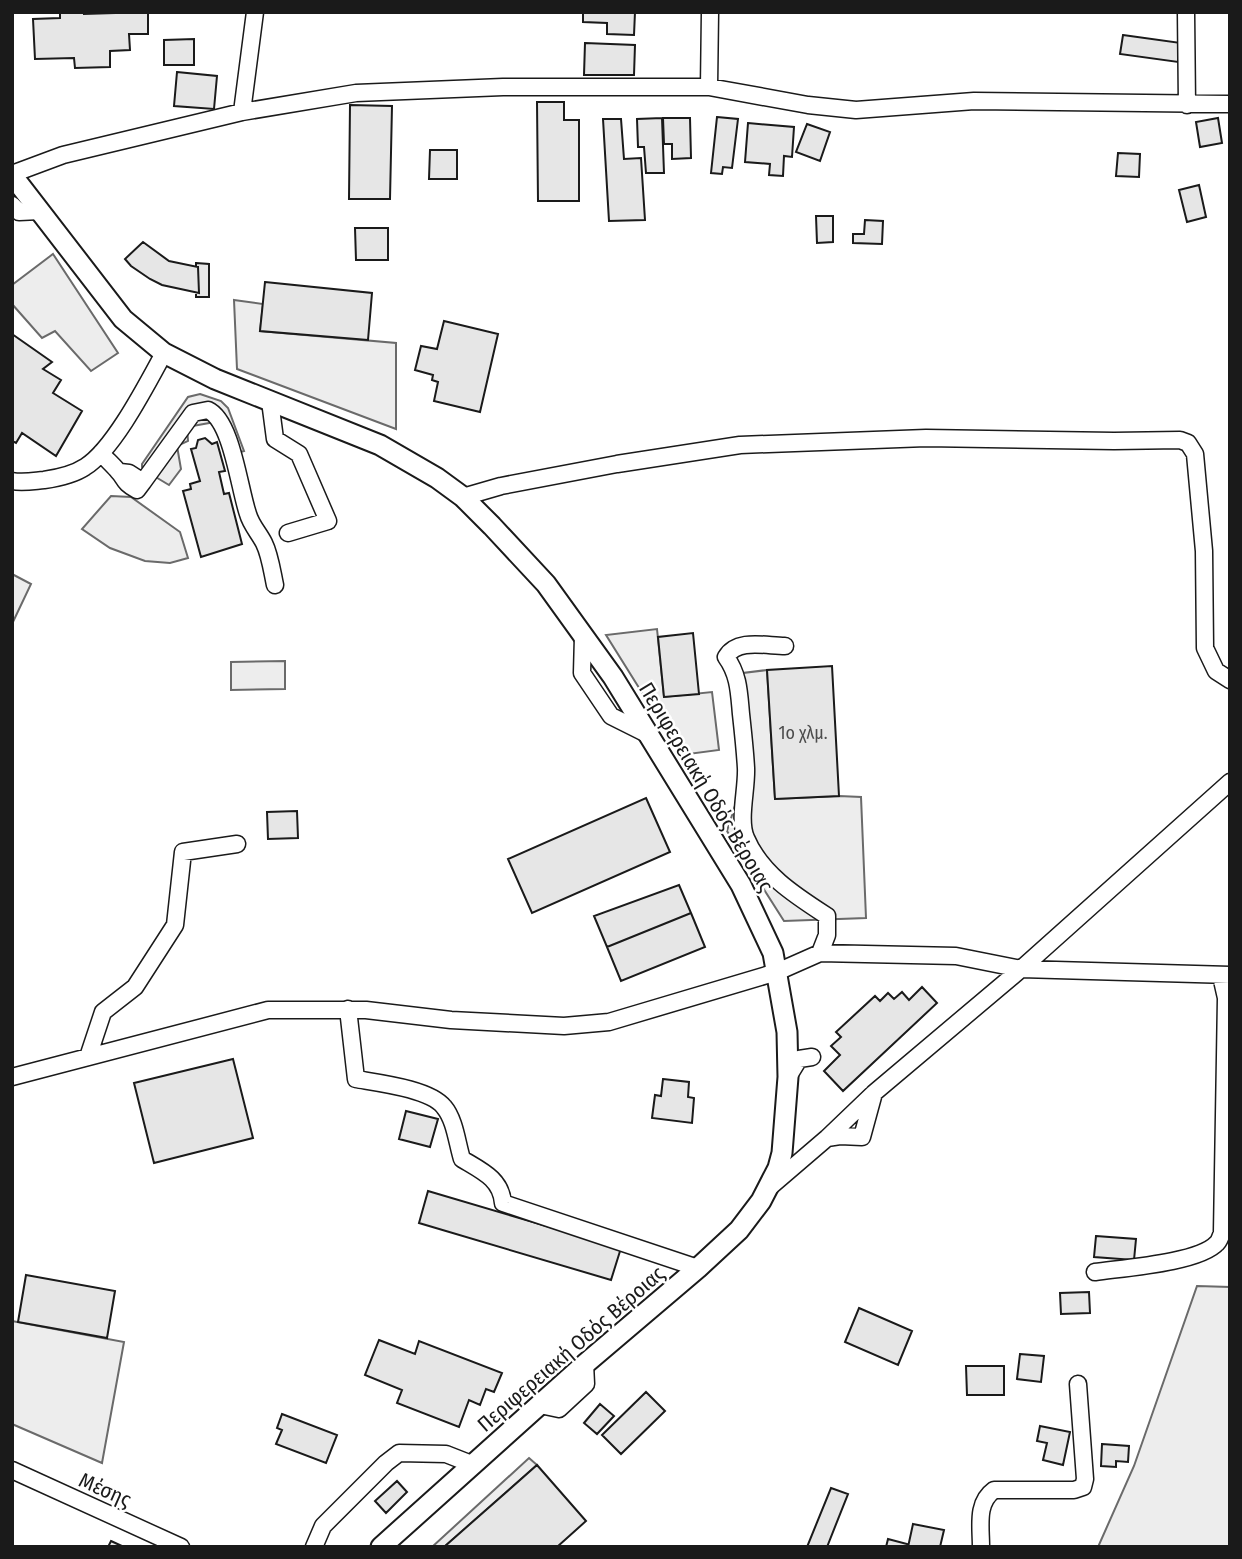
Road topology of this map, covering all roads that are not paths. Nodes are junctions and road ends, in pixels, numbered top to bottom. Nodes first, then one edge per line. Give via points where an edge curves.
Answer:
1 (256, 12) edge
2 (710, 12) edge
3 (1186, 12) edge
4 (709, 87) junction
5 (1230, 104) edge
6 (1187, 105) junction
7 (242, 112) junction
8 (12, 175) edge
9 (12, 205) edge
10 (40, 211) junction
11 (164, 353) junction
12 (270, 401) junction
13 (101, 453) junction
14 (12, 481) edge
15 (463, 496) junction
16 (288, 533) dead end
17 (275, 585) dead end
18 (785, 646) dead end
19 (1230, 680) edge
20 (1230, 782) edge
21 (237, 844) dead end
22 (820, 953) junction
23 (1021, 969) junction
24 (777, 972) junction
25 (1225, 976) edge
26 (348, 1010) junction
27 (812, 1056) dead end
28 (88, 1057) junction
29 (12, 1077) edge
30 (788, 1077) junction
31 (874, 1093) junction
32 (827, 1138) junction
33 (769, 1188) junction
34 (698, 1268) junction
35 (1095, 1272) dead end
36 (1077, 1384) dead end
37 (474, 1465) junction
38 (12, 1470) edge
39 (173, 1545) edge
40 (314, 1547) edge
41 (381, 1547) edge
42 (981, 1547) edge

1 - 7 street
2 - 4 street
3 - 6 street
4 - 6 street via 856,110 974,101
4 - 7 street via 368,92
5 - 6 street
7 - 8 street via 63,155
8 - 10 main road, Περιφερειακή Οδός Βέροιας
9 - 10 street via 19,212
10 - 11 main road, Περιφερειακή Οδός Βέροιας via 123,319
11 - 12 main road, Περιφερειακή Οδός Βέροιας
11 - 13 street
12 - 15 main road, Περιφερειακή Οδός Βέροιας via 380,445
12 - 16 street via 275,439 299,454 328,522
13 - 14 street via 85,467 62,477
13 - 17 street via 137,490 193,413 208,410 218,416 248,517 265,545
15 - 19 street via 617,464 740,445 926,438 1180,440 1195,454 1205,648 1216,671
15 - 24 main road, Περιφερειακή Οδός Βέροιας via 545,584 613,677 741,885 773,953
18 - 22 street via 742,645 726,657 739,685 746,768 742,821 746,838 764,865 787,890 827,916 827,935
20 - 23 street
21 - 28 street via 183,852 175,925 135,987 103,1012
22 - 23 street via 956,956
22 - 24 street
23 - 25 street
23 - 31 street
24 - 26 street via 609,1022 564,1026
24 - 30 main road, Περιφερειακή Οδός Βέροιας via 787,1032
25 - 35 street via 1222,1233 1218,1243 1173,1261
26 - 28 street via 268,1010
26 - 34 street via 356,1079 430,1096 444,1107 462,1159 494,1179 503,1203
27 - 30 street via 799,1059
28 - 29 street
30 - 33 main road, Περιφερειακή Οδός Βέροιας via 782,1153
31 - 32 street
31 - 32 street via 862,1137
32 - 33 street
33 - 34 main road, Περιφερειακή Οδός Βέροιας via 739,1230
34 - 37 main road, Περιφερειακή Οδός Βέροιας
36 - 42 street via 1083,1487 994,1490 985,1497 981,1512
37 - 40 street via 446,1454 399,1454 323,1526
37 - 41 main road, Περιφερειακή Οδός Βέροιας
38 - 39 street, Μέσης

